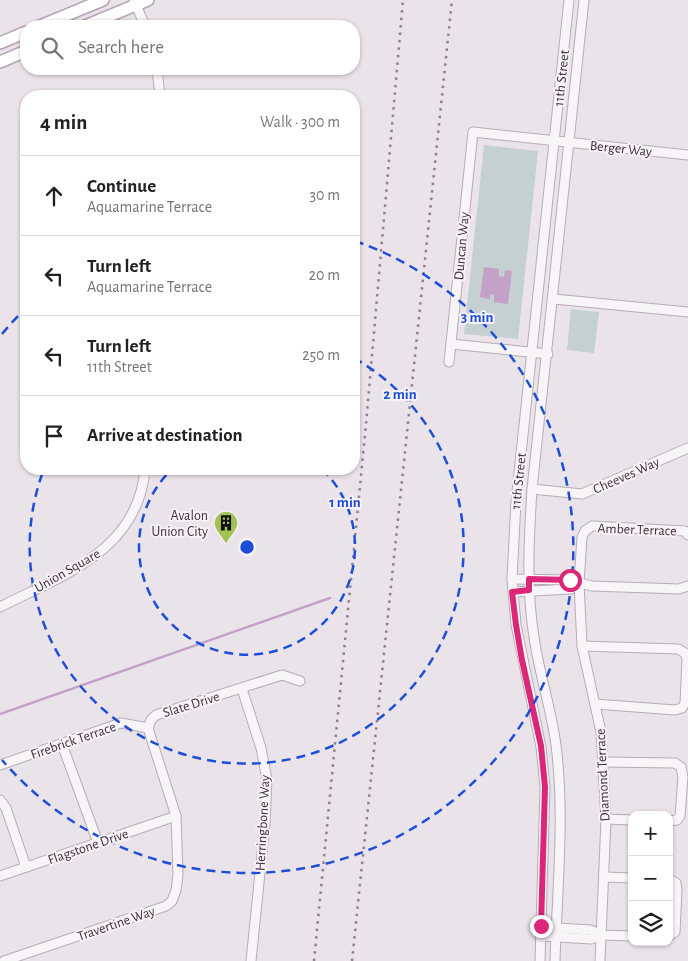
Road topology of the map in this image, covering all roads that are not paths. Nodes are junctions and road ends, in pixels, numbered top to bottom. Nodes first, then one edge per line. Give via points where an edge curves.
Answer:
1 (103, 0) edge
2 (148, 0) edge
3 (569, 0) edge
4 (584, 0) edge
5 (135, 3) edge
6 (55, 20) edge
7 (98, 20) edge
8 (142, 20) edge
9 (20, 35) edge
10 (0, 43) edge
11 (20, 54) edge
12 (0, 62) edge
13 (158, 75) edge
14 (159, 90) edge
15 (554, 140) junction
16 (569, 142) junction
17 (688, 155) edge
18 (554, 299) junction
19 (688, 312) edge
20 (451, 344) junction
21 (531, 353) junction
22 (548, 354) junction
23 (449, 362) dead end
24 (688, 448) edge
25 (144, 475) edge
26 (532, 489) junction
27 (585, 531) joint
28 (688, 535) edge
29 (512, 579) junction
30 (529, 579) junction
31 (579, 584) junction
32 (687, 586) edge
33 (529, 590) junction
34 (512, 592) junction
35 (0, 607) edge
36 (582, 646) junction
37 (300, 681) dead end
38 (242, 689) junction
39 (595, 704) junction
40 (148, 728) junction
41 (62, 744) junction
42 (603, 762) junction
43 (0, 764) edge
44 (0, 800) edge
45 (176, 816) junction
46 (606, 819) junction
47 (628, 820) edge
48 (673, 821) edge
49 (98, 843) junction
50 (26, 867) junction
51 (0, 876) edge
52 (604, 877) junction
53 (628, 878) edge
54 (673, 881) edge
55 (541, 931) junction
56 (556, 932) junction
57 (673, 933) edge
58 (601, 934) junction
59 (628, 936) edge
60 (4, 961) edge
61 (250, 961) edge
62 (540, 961) edge
63 (555, 961) edge
64 (600, 961) edge

1 - 6 main road
2 - 5 main road
3 - 15 street, 11th Street
4 - 16 street, 11th Street
5 - 7 main road
5 - 8 street
9 - 10 main road
11 - 12 main road
13 - 14 street
15 - 16 street, Berger Way
15 - 20 street, Duncan Way via 473,132
15 - 21 street, 11th Street
16 - 17 street, Berger Way
16 - 18 street, 11th Street
18 - 19 street
18 - 22 street, 11th Street
20 - 21 street
20 - 23 street
21 - 22 street
21 - 29 street, 11th Street via 516,500
22 - 26 street, 11th Street
24 - 26 street, Cheeves Way via 582,494
25 - 35 street, Union Square via 136,509 100,554
26 - 30 street, 11th Street
27 - 28 street, Amber Terrace via 592,526 685,532
27 - 31 street, Diamond Terrace
29 - 30 street
29 - 34 street, 11th Street
30 - 31 street via 570,580
30 - 33 street, 11th Street
31 - 32 street via 669,589
31 - 33 street via 571,589
31 - 36 street, Diamond Terrace
33 - 34 street
33 - 56 street, 11th Street via 534,639 556,745 560,786
34 - 55 street, 11th Street via 522,660 541,746 545,787
36 - 39 street, Diamond Terrace
36 - 39 street via 678,649 687,659 682,708
37 - 38 street, Slate Drive via 282,675
38 - 40 street, Slate Drive via 156,715
38 - 61 street, Herringbone Way via 268,779
39 - 42 street, Diamond Terrace via 602,732
40 - 41 street, Firebrick Terrace via 121,723
40 - 45 street, Travertine Way
41 - 43 street, Firebrick Terrace
41 - 49 street
42 - 46 street, Diamond Terrace
42 - 48 street via 675,763 681,767 680,816
44 - 50 street via 6,808
45 - 49 street, Flagstone Drive
45 - 60 street, Travertine Way via 178,875 172,901 166,906
46 - 47 street
46 - 52 street, Diamond Terrace
49 - 50 street, Flagstone Drive
50 - 51 street, Flagstone Drive
52 - 53 street
52 - 58 street, Diamond Terrace
54 - 57 street via 676,883
55 - 56 street
55 - 62 street, 11th Street
56 - 58 street via 591,939
56 - 63 street, 11th Street
58 - 59 street
58 - 64 street, Diamond Terrace

